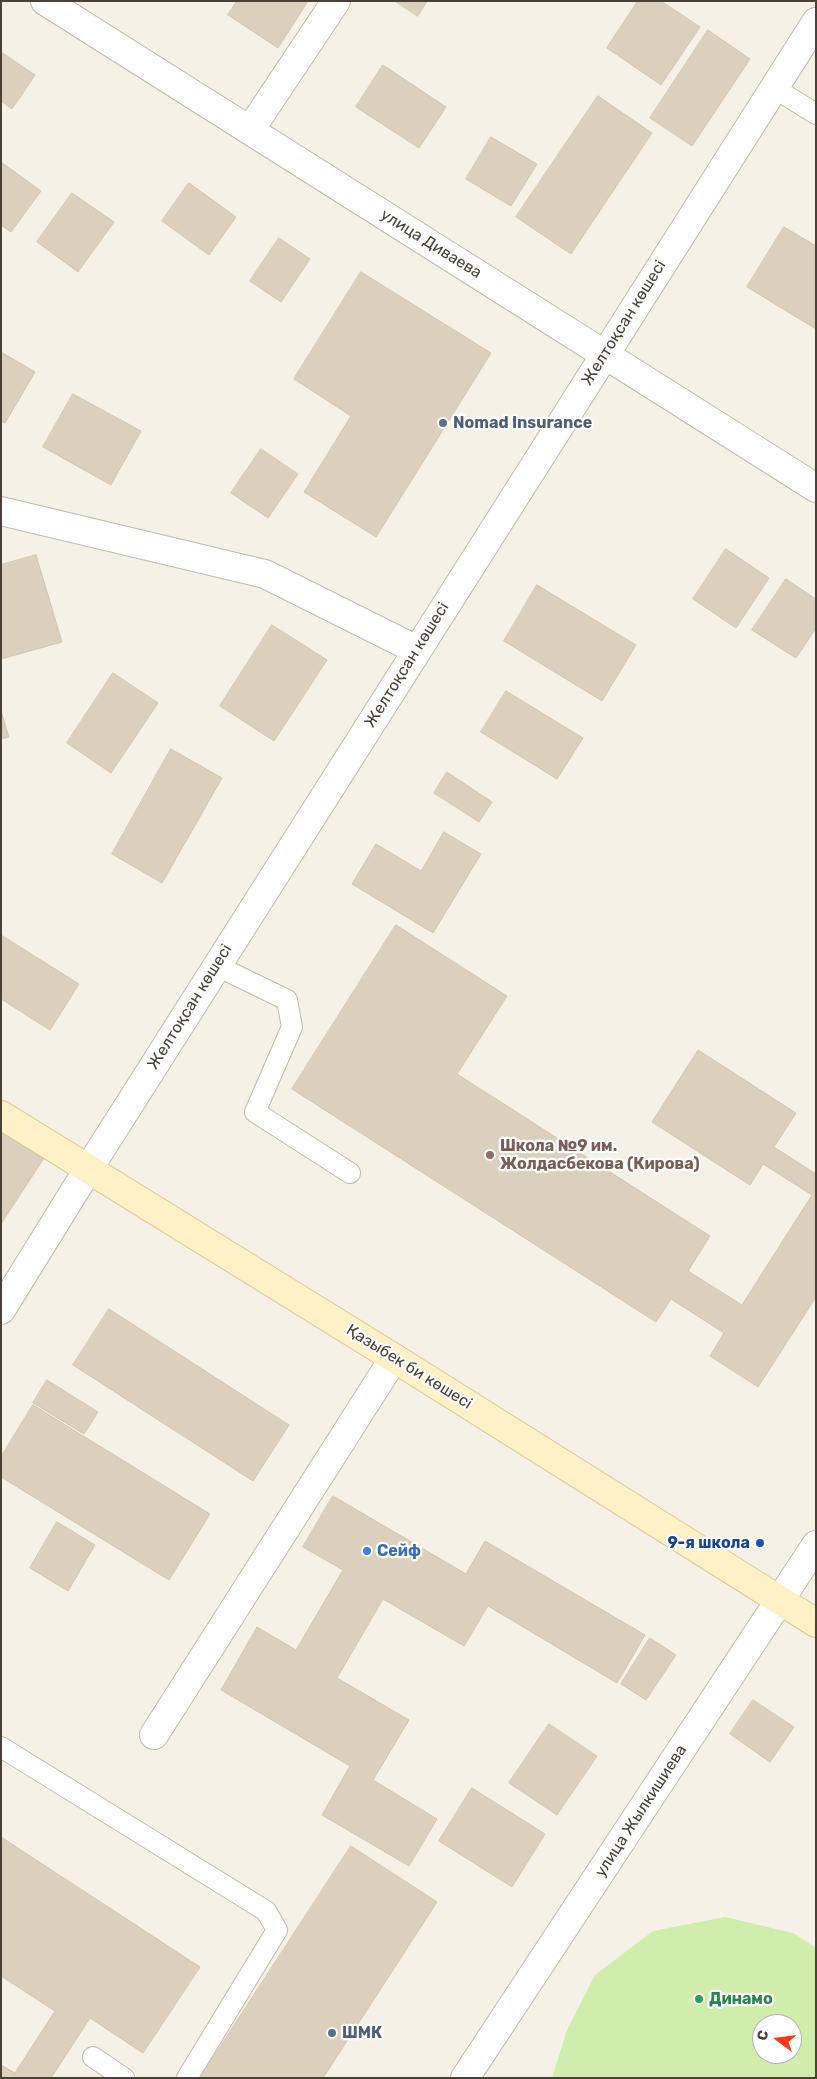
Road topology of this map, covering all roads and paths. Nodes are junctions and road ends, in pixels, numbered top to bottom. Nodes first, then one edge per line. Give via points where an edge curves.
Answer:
1 (45, 1) edge
2 (336, 1) edge
3 (816, 22) edge
4 (774, 88) junction
5 (816, 114) edge
6 (250, 130) junction
7 (605, 354) junction
8 (816, 488) edge
9 (1, 511) edge
10 (417, 650) junction
11 (217, 966) junction
12 (1, 1114) edge
13 (89, 1168) junction
14 (350, 1173) dead end
15 (1, 1310) edge
16 (394, 1358) junction
17 (816, 1545) edge
18 (780, 1600) junction
19 (816, 1623) edge
20 (154, 1735) dead end
21 (1, 1747) edge
22 (93, 2057) dead end
23 (124, 2078) edge
24 (187, 2078) edge
25 (465, 2078) edge

1 - 6 street, улица Диваева
2 - 6 street
3 - 4 street, Желтоқсан көшесі
4 - 5 lane
4 - 7 street, Желтоқсан көшесі
6 - 7 street, улица Диваева
7 - 8 street, улица Диваева
7 - 10 street, Желтоқсан көшесі
9 - 10 street via 265,574
10 - 11 street, Желтоқсан көшесі
11 - 13 street, Желтоқсан көшесі
11 - 14 lane via 288,1000 292,1027 255,1112
12 - 13 main road, Қазыбек би көшесі
13 - 15 street, Желтоқсан көшесі
13 - 16 main road, Қазыбек би көшесі
16 - 18 main road, Қазыбек би көшесі
16 - 20 street
17 - 18 street, улица Жылкишиева
18 - 19 main road, Қазыбек би көшесі
18 - 25 street, улица Жылкишиева
21 - 24 lane via 266,1911 277,1930
22 - 23 lane

